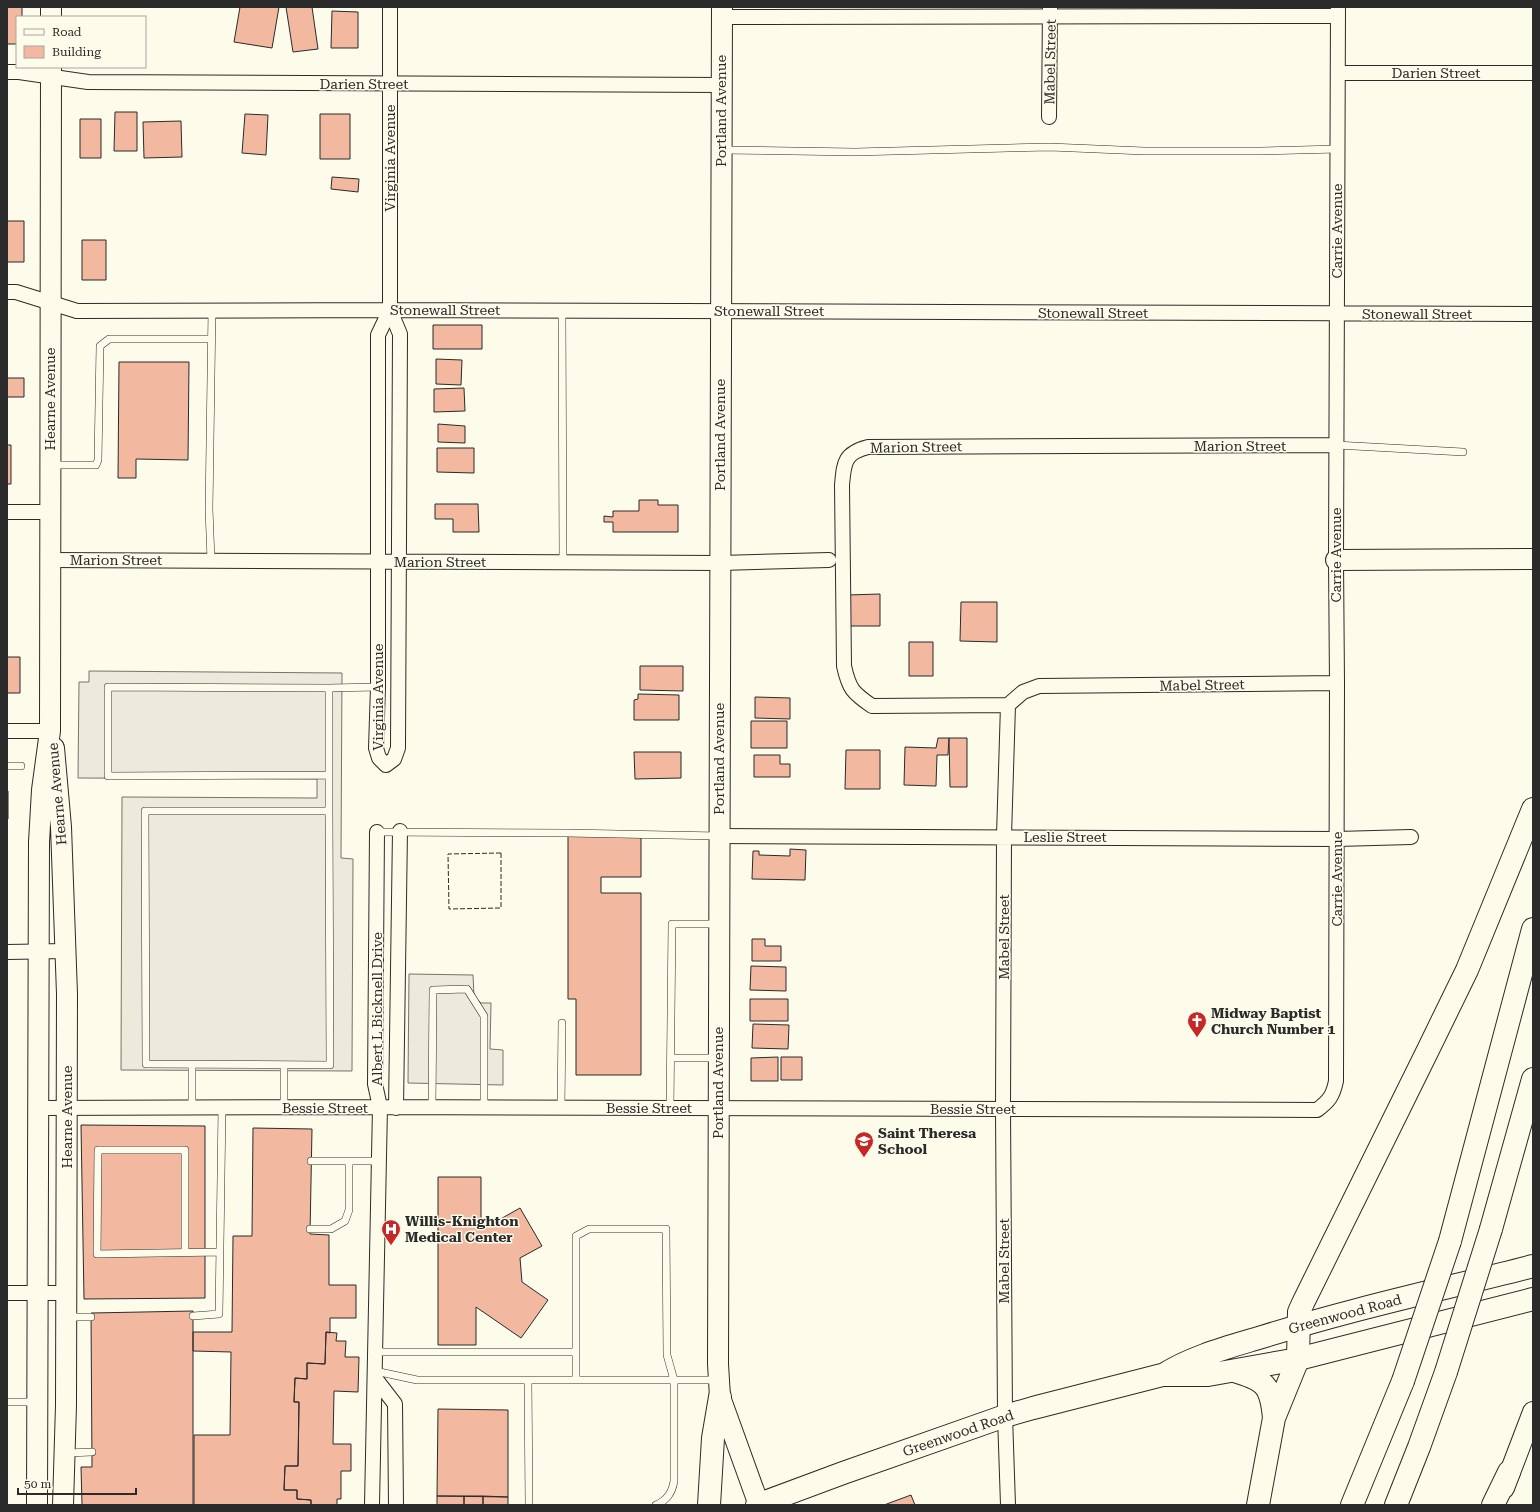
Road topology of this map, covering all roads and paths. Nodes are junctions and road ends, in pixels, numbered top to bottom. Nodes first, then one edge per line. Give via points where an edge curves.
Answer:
1 (390, 7) edge
2 (1338, 11) edge
3 (722, 12) edge
4 (1050, 12) edge
5 (7, 72) edge
6 (51, 72) edge
7 (1338, 73) junction
8 (1533, 73) edge
9 (390, 84) junction
10 (722, 85) junction
11 (1049, 117) dead end
12 (1338, 149) junction
13 (721, 150) junction
14 (7, 292) edge
15 (50, 302) junction
16 (212, 310) junction
17 (390, 310) junction
18 (562, 311) junction
19 (721, 311) junction
20 (1337, 313) junction
21 (1533, 314) edge
22 (211, 338) junction
23 (1336, 445) junction
24 (1463, 452) dead end
25 (50, 466) junction
26 (7, 512) edge
27 (50, 512) junction
28 (1532, 556) edge
29 (50, 560) junction
30 (211, 560) junction
31 (829, 560) dead end
32 (1336, 560) junction
33 (378, 561) junction
34 (400, 561) junction
35 (563, 562) junction
36 (720, 563) junction
37 (1337, 683) junction
38 (378, 687) junction
39 (329, 688) junction
40 (1008, 705) junction
41 (7, 731) edge
42 (50, 731) junction
43 (7, 766) edge
44 (21, 766) dead end
45 (329, 775) junction
46 (1533, 809) edge
47 (329, 811) junction
48 (400, 831) junction
49 (377, 832) joint
50 (719, 836) junction
51 (1004, 836) junction
52 (1411, 837) dead end
53 (1337, 839) junction
54 (719, 924) junction
55 (1533, 929) edge
56 (66, 951) junction
57 (7, 952) edge
58 (39, 952) junction
59 (562, 1023) dead end
60 (671, 1058) junction
61 (718, 1058) junction
62 (192, 1064) junction
63 (284, 1065) junction
64 (1533, 1079) edge
65 (1328, 1102) joint
66 (380, 1107) junction
67 (39, 1108) junction
68 (67, 1108) junction
69 (192, 1108) junction
70 (222, 1108) junction
71 (284, 1108) junction
72 (396, 1108) junction
73 (432, 1108) junction
74 (484, 1108) junction
75 (561, 1108) junction
76 (670, 1108) junction
77 (718, 1108) junction
78 (1004, 1110) junction
79 (379, 1161) junction
80 (311, 1162) dead end
81 (349, 1162) junction
82 (310, 1229) dead end
83 (220, 1252) junction
84 (185, 1253) junction
85 (1533, 1266) edge
86 (7, 1293) edge
87 (38, 1293) junction
88 (67, 1293) junction
89 (1533, 1299) edge
90 (193, 1316) dead end
91 (66, 1317) junction
92 (91, 1317) dead end
93 (1299, 1326) junction
94 (375, 1352) junction
95 (576, 1352) junction
96 (1298, 1359) junction
97 (1234, 1371) junction
98 (375, 1375) junction
99 (1162, 1375) junction
100 (528, 1380) junction
101 (576, 1380) junction
102 (674, 1380) junction
103 (720, 1388) junction
104 (7, 1402) edge
105 (38, 1402) junction
106 (1533, 1412) edge
107 (1005, 1416) junction
108 (1274, 1418) junction
109 (92, 1452) dead end
110 (37, 1453) junction
111 (65, 1453) junction
112 (1509, 1472) junction
113 (37, 1505) edge
114 (63, 1505) edge
115 (372, 1505) edge
116 (396, 1505) edge
117 (529, 1505) edge
118 (656, 1505) edge
119 (709, 1505) edge
120 (758, 1505) edge
121 (1008, 1505) edge
122 (1258, 1505) edge
123 (1352, 1505) edge
124 (1396, 1505) edge
125 (1493, 1505) edge
126 (1499, 1505) edge

1 - 9 street, Virginia Avenue
2 - 4 street
2 - 7 street, Carrie Avenue
3 - 4 street
3 - 10 main road, Portland Avenue
4 - 11 street, Mabel Street
5 - 6 street, Darien Street
6 - 9 street, Darien Street via 88,82
6 - 15 main road, Hearne Avenue
7 - 8 street, Darien Street
7 - 12 street, Carrie Avenue
9 - 10 street, Darien Street
9 - 17 street, Virginia Avenue
10 - 13 main road, Portland Avenue
12 - 13 lane via 1144,151 1050,147 855,152
12 - 20 street, Carrie Avenue
13 - 19 main road, Portland Avenue
14 - 15 street, Stonewall Street via 16,292
15 - 16 street, Stonewall Street via 77,310
15 - 25 main road, Hearne Avenue
16 - 17 street, Stonewall Street
16 - 22 lane
17 - 18 street, Stonewall Street
17 - 33 street, Virginia Avenue via 378,335
17 - 34 street, Virginia Avenue via 400,334
18 - 19 street, Stonewall Street
18 - 35 lane
19 - 20 street, Stonewall Street
19 - 36 main road, Portland Avenue
20 - 21 street, Stonewall Street
20 - 23 street, Carrie Avenue
22 - 25 lane via 109,339 100,346 96,465
22 - 30 lane
23 - 24 lane
23 - 32 street, Carrie Avenue
23 - 40 street, Marion Street via 868,447 856,450 848,457 844,467 842,485 844,666 847,683 857,696 872,706
25 - 27 main road, Hearne Avenue
26 - 27 street
27 - 29 main road, Hearne Avenue
28 - 32 main road
29 - 30 street, Marion Street
29 - 42 main road, Hearne Avenue
30 - 33 street, Marion Street
31 - 36 street, Marion Street
32 - 37 street, Carrie Avenue
33 - 34 street, Marion Street
33 - 38 street, Virginia Avenue
34 - 35 street, Marion Street
34 - 38 street, Virginia Avenue via 398,748 394,759 386,765 379,758 376,748
35 - 36 street, Marion Street
36 - 50 main road, Portland Avenue
37 - 40 street, Mabel Street via 1039,686 1023,692
37 - 53 street, Carrie Avenue
38 - 39 lane
39 - 45 lane
39 - 45 lane via 108,688 108,776
40 - 51 street, Mabel Street
41 - 42 street
42 - 56 main road, Hearne Avenue via 56,758
42 - 58 main road, Hearne Avenue via 42,790 39,842
43 - 44 lane
45 - 47 lane
46 - 93 main road via 1467,970 1302,1303
47 - 62 lane via 145,811 146,1064
47 - 63 lane via 330,1065
48 - 49 lane
48 - 50 lane
48 - 72 street, Albert L Bicknell Drive
49 - 66 street, Albert L Bicknell Drive via 375,1084
50 - 51 street, Leslie Street
50 - 54 main road, Portland Avenue
51 - 53 street, Leslie Street
51 - 78 street, Mabel Street
52 - 53 street, Leslie Street
53 - 65 street, Carrie Avenue via 1336,1081 1334,1092
54 - 60 lane via 672,924
54 - 61 main road, Portland Avenue
55 - 123 main road, bridge via 1450,1241 1403,1381
56 - 58 street
56 - 68 main road, Hearne Avenue
57 - 58 street
58 - 67 main road, Hearne Avenue
59 - 75 lane
60 - 61 lane
60 - 76 lane
61 - 77 main road, Portland Avenue
62 - 63 lane
62 - 69 lane
63 - 71 lane
64 - 124 main road, bridge via 1491,1229 1446,1372
65 - 78 street, Bessie Street via 1317,1110
66 - 71 street, Bessie Street
66 - 72 street, Bessie Street
66 - 79 street, Albert L Bicknell Drive
67 - 68 street, Bessie Street
67 - 87 main road, Hearne Avenue
68 - 69 street, Bessie Street
68 - 88 main road, Hearne Avenue
69 - 70 street, Bessie Street
70 - 71 street, Bessie Street
70 - 83 lane
72 - 73 street, Bessie Street
73 - 74 street, Bessie Street
73 - 74 lane via 433,990 467,989 484,1016
74 - 75 street, Bessie Street
75 - 76 street, Bessie Street
76 - 77 street, Bessie Street
77 - 78 street, Bessie Street
77 - 103 main road, Portland Avenue
78 - 107 street, Mabel Street
79 - 81 lane
79 - 94 street, Albert L Bicknell Drive
80 - 81 lane
81 - 82 lane via 349,1210 345,1221 331,1228
83 - 84 lane
83 - 90 lane via 219,1314
84 - 84 lane via 185,1150 98,1150 97,1254
85 - 93 main road, Greenwood Road
86 - 87 street
87 - 88 street
87 - 105 main road, Hearne Avenue
88 - 91 main road, Hearne Avenue
89 - 96 main road, Greenwood Road
91 - 92 lane
91 - 111 main road, Hearne Avenue
93 - 96 main road
93 - 99 main road, Greenwood Road via 1197,1358
94 - 95 lane
94 - 98 street, Albert L Bicknell Drive
95 - 101 lane
95 - 102 lane via 576,1236 589,1229 666,1229 667,1355
96 - 97 main road, Greenwood Road
96 - 108 main road
97 - 99 main road, Greenwood Road via 1208,1375
97 - 108 main road via 1254,1378 1270,1392
98 - 100 lane via 417,1380
98 - 115 street, Albert L Bicknell Drive
98 - 116 street via 395,1404
99 - 107 main road, Greenwood Road
100 - 101 lane
100 - 117 lane
101 - 102 lane
102 - 103 lane
102 - 118 lane via 673,1491
103 - 119 main road via 713,1438
103 - 120 main road, Portland Avenue
104 - 105 lane
105 - 110 main road, Hearne Avenue
106 - 112 main road
107 - 120 main road, Greenwood Road
107 - 121 street, Mabel Street
108 - 122 main road
109 - 111 lane
110 - 111 main road
110 - 113 main road, Hearne Avenue
111 - 114 main road, Hearne Avenue
112 - 125 main road
112 - 126 main road

